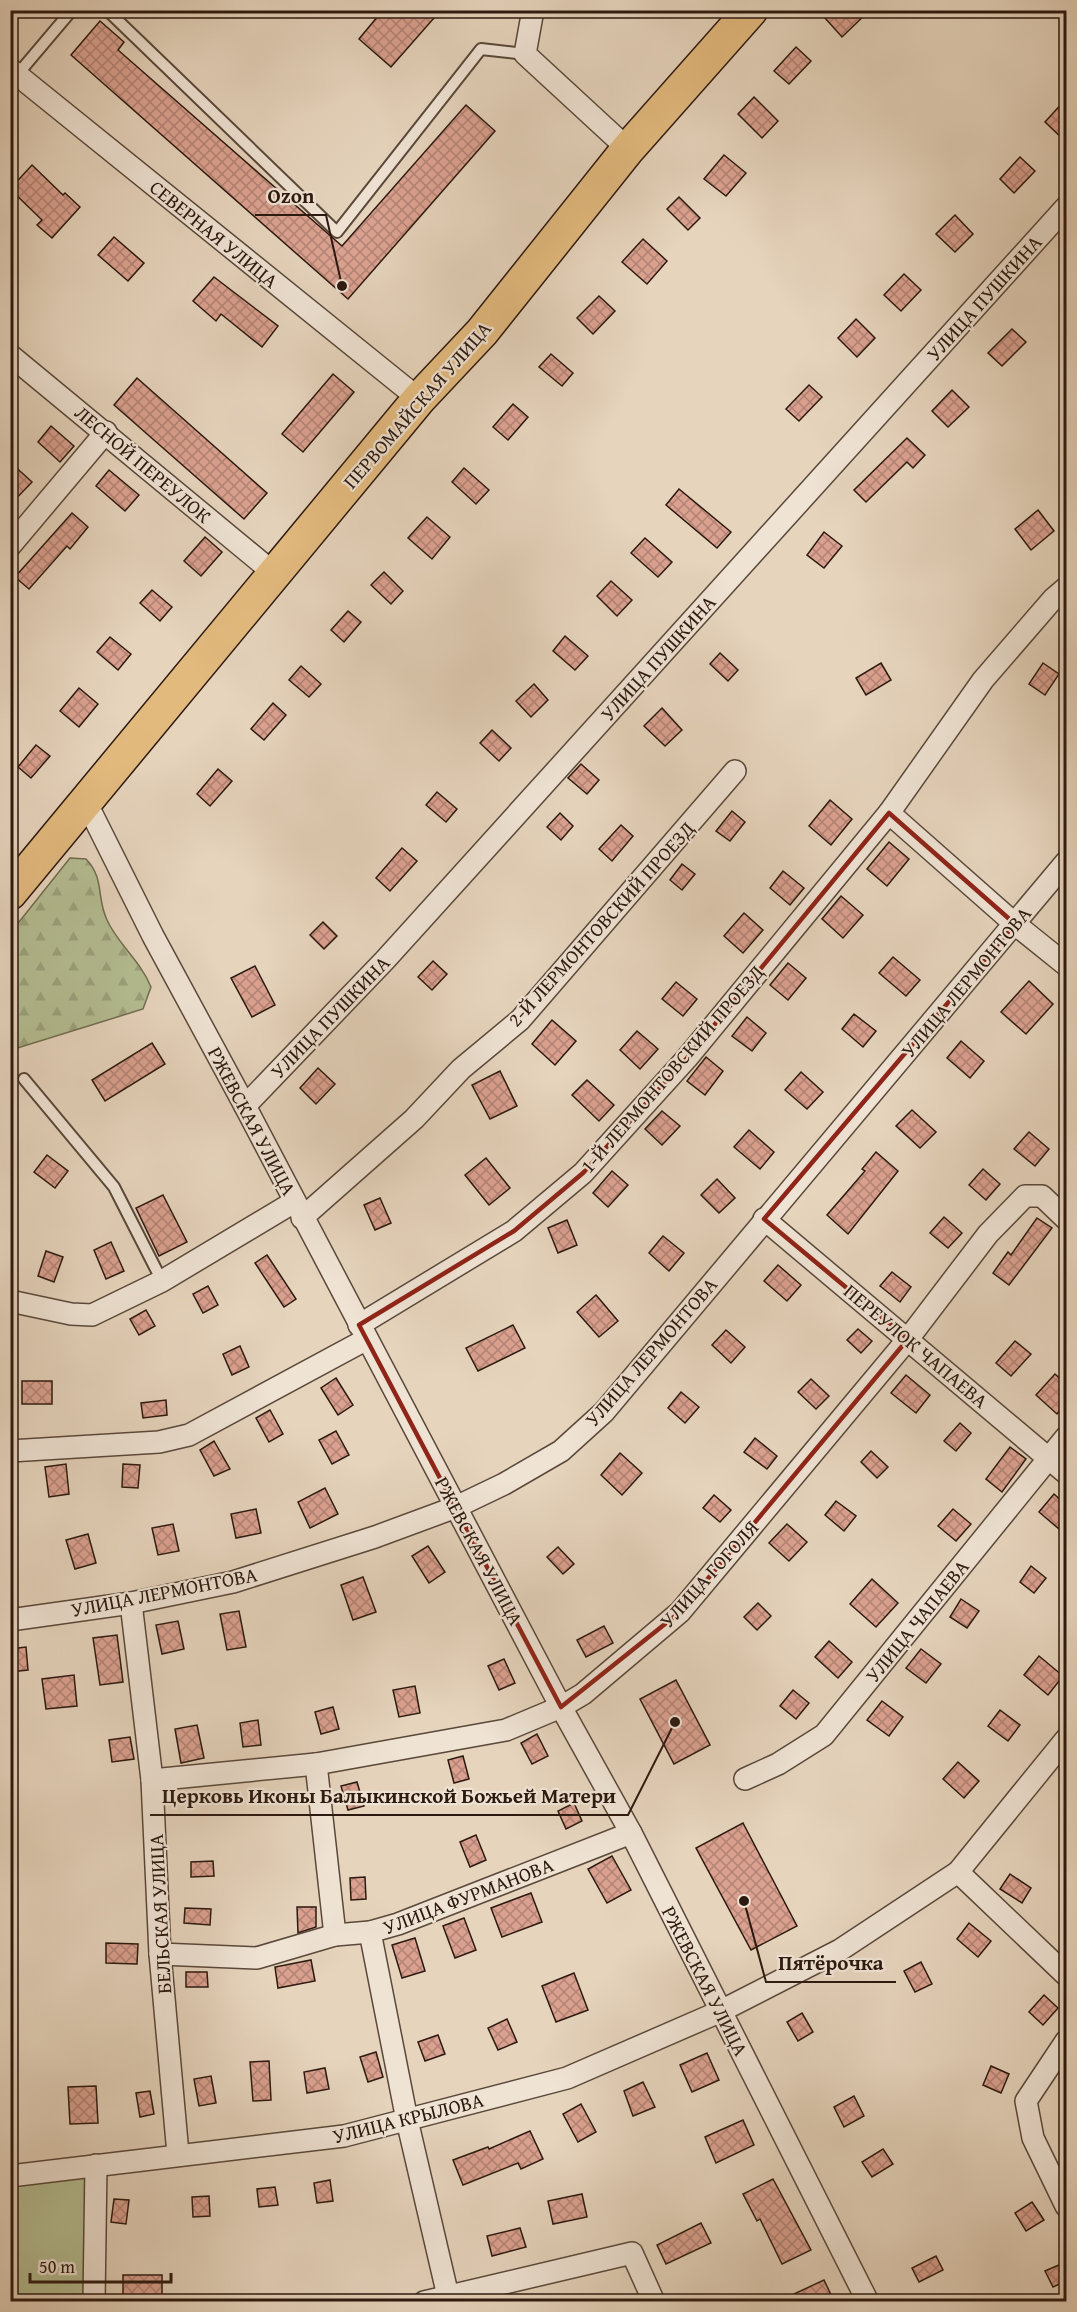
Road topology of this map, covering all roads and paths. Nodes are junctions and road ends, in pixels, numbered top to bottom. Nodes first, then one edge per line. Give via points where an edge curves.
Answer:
1 (72, 10) edge
2 (107, 10) edge
3 (533, 10) edge
4 (751, 10) edge
5 (525, 54) junction
6 (14, 72) edge
7 (628, 149) junction
8 (1066, 207) edge
9 (10, 355) edge
10 (419, 399) junction
11 (106, 432) junction
12 (10, 546) edge
13 (275, 574) junction
14 (1066, 588) edge
15 (735, 771) dead end
16 (86, 802) junction
17 (889, 813) junction
18 (1066, 862) edge
19 (10, 893) edge
20 (1015, 924) junction
21 (1066, 965) edge
22 (24, 1079) dead end
23 (245, 1106) junction
24 (298, 1210) junction
25 (764, 1219) junction
26 (1066, 1219) edge
27 (162, 1281) junction
28 (10, 1301) edge
29 (363, 1332) junction
30 (908, 1339) junction
31 (1066, 1437) edge
32 (10, 1451) edge
33 (1049, 1459) junction
34 (1066, 1473) edge
35 (456, 1507) junction
36 (131, 1603) junction
37 (10, 1620) edge
38 (561, 1707) junction
39 (1066, 1739) edge
40 (316, 1764) junction
41 (746, 1779) dead end
42 (152, 1780) junction
43 (631, 1833) junction
44 (958, 1872) junction
45 (370, 1932) junction
46 (335, 1935) junction
47 (160, 1954) junction
48 (1066, 1975) edge
49 (720, 2012) junction
50 (1066, 2041) edge
51 (407, 2120) junction
52 (178, 2154) junction
53 (96, 2165) junction
54 (10, 2176) edge
55 (1066, 2206) edge
56 (448, 2296) junction
57 (94, 2301) edge
58 (424, 2301) edge
59 (654, 2301) edge
60 (868, 2301) edge

1 - 6 lane
2 - 5 lane via 337,232 481,49
3 - 5 street
4 - 7 main road, ПЕРВОМАЙСКАЯ УЛИЦА
5 - 7 street
6 - 10 street, СЕВЕРНАЯ УЛИЦА
7 - 10 main road, ПЕРВОМАЙСКАЯ УЛИЦА via 482,332
8 - 23 street, УЛИЦА ПУШКИНА via 385,960
9 - 11 street, ЛЕСНОЙ ПЕРЕУЛОК
10 - 13 main road, ПЕРВОМАЙСКАЯ УЛИЦА
11 - 12 street
11 - 13 street, ЛЕСНОЙ ПЕРЕУЛОК
13 - 16 main road, ПЕРВОМАЙСКАЯ УЛИЦА
14 - 17 street, 1-Й ЛЕРМОНТОВСКИЙ ПРОЕЗД via 983,680
15 - 24 street, 2-Й ЛЕРМОНТОВСКИЙ ПРОЕЗД via 520,1020 461,1070 406,1128
16 - 19 main road, ПЕРВОМАЙСКАЯ УЛИЦА
16 - 23 street, РЖЕВСКАЯ УЛИЦА
17 - 20 street
17 - 29 street, 1-Й ЛЕРМОНТОВСКИЙ ПРОЕЗД via 687,1058 583,1173 514,1231
18 - 20 street, УЛИЦА ЛЕРМОНТОВА
20 - 21 street
20 - 25 street, УЛИЦА ЛЕРМОНТОВА
22 - 27 lane via 114,1187
23 - 24 street, РЖЕВСКАЯ УЛИЦА
24 - 27 street, 2-Й ЛЕРМОНТОВСКИЙ ПРОЕЗД
24 - 29 street, РЖЕВСКАЯ УЛИЦА
25 - 30 street, ПЕРЕУЛОК ЧАПАЕВА
25 - 35 street, УЛИЦА ЛЕРМОНТОВА via 604,1412 561,1451
26 - 30 street, УЛИЦА ГОГОЛЯ via 1042,1196 1024,1197 988,1234
27 - 28 street, 2-Й ЛЕРМОНТОВСКИЙ ПРОЕЗД via 92,1315
29 - 32 street, 1-Й ЛЕРМОНТОВСКИЙ ПРОЕЗД via 189,1435 159,1442
29 - 35 street, РЖЕВСКАЯ УЛИЦА
30 - 33 street, ПЕРЕУЛОК ЧАПАЕВА
30 - 38 street, УЛИЦА ГОГОЛЯ via 680,1612 583,1694
31 - 33 street, УЛИЦА ЧАПАЕВА
33 - 34 street, ПЕРЕУЛОК ЧАПАЕВА
33 - 41 street, УЛИЦА ЧАПАЕВА via 824,1735
35 - 36 street, УЛИЦА ЛЕРМОНТОВА via 233,1582
35 - 38 street, РЖЕВСКАЯ УЛИЦА
36 - 37 street, УЛИЦА ЛЕРМОНТОВА
36 - 42 street, БЕЛЬСКАЯ УЛИЦА
38 - 40 street, УЛИЦА ГОГОЛЯ via 506,1731
38 - 43 street, РЖЕВСКАЯ УЛИЦА
39 - 44 street, УЛИЦА КРЫЛОВА
40 - 42 street, УЛИЦА ГОГОЛЯ
40 - 46 street
42 - 47 street, БЕЛЬСКАЯ УЛИЦА
43 - 45 street, УЛИЦА ФУРМАНОВА
43 - 49 street, РЖЕВСКАЯ УЛИЦА
44 - 48 street
44 - 49 street, УЛИЦА КРЫЛОВА via 840,1950
45 - 46 street, УЛИЦА ФУРМАНОВА
45 - 51 street
46 - 47 street, УЛИЦА ФУРМАНОВА via 257,1958
47 - 52 street, БЕЛЬСКАЯ УЛИЦА
49 - 51 street, УЛИЦА КРЫЛОВА via 567,2078
49 - 60 street, РЖЕВСКАЯ УЛИЦА
50 - 55 street via 1026,2101 1033,2138
51 - 52 street, УЛИЦА КРЫЛОВА via 344,2136
51 - 56 street
52 - 53 street, УЛИЦА КРЫЛОВА
53 - 54 street, УЛИЦА КРЫЛОВА
53 - 57 street
56 - 58 street
56 - 59 street via 632,2253

